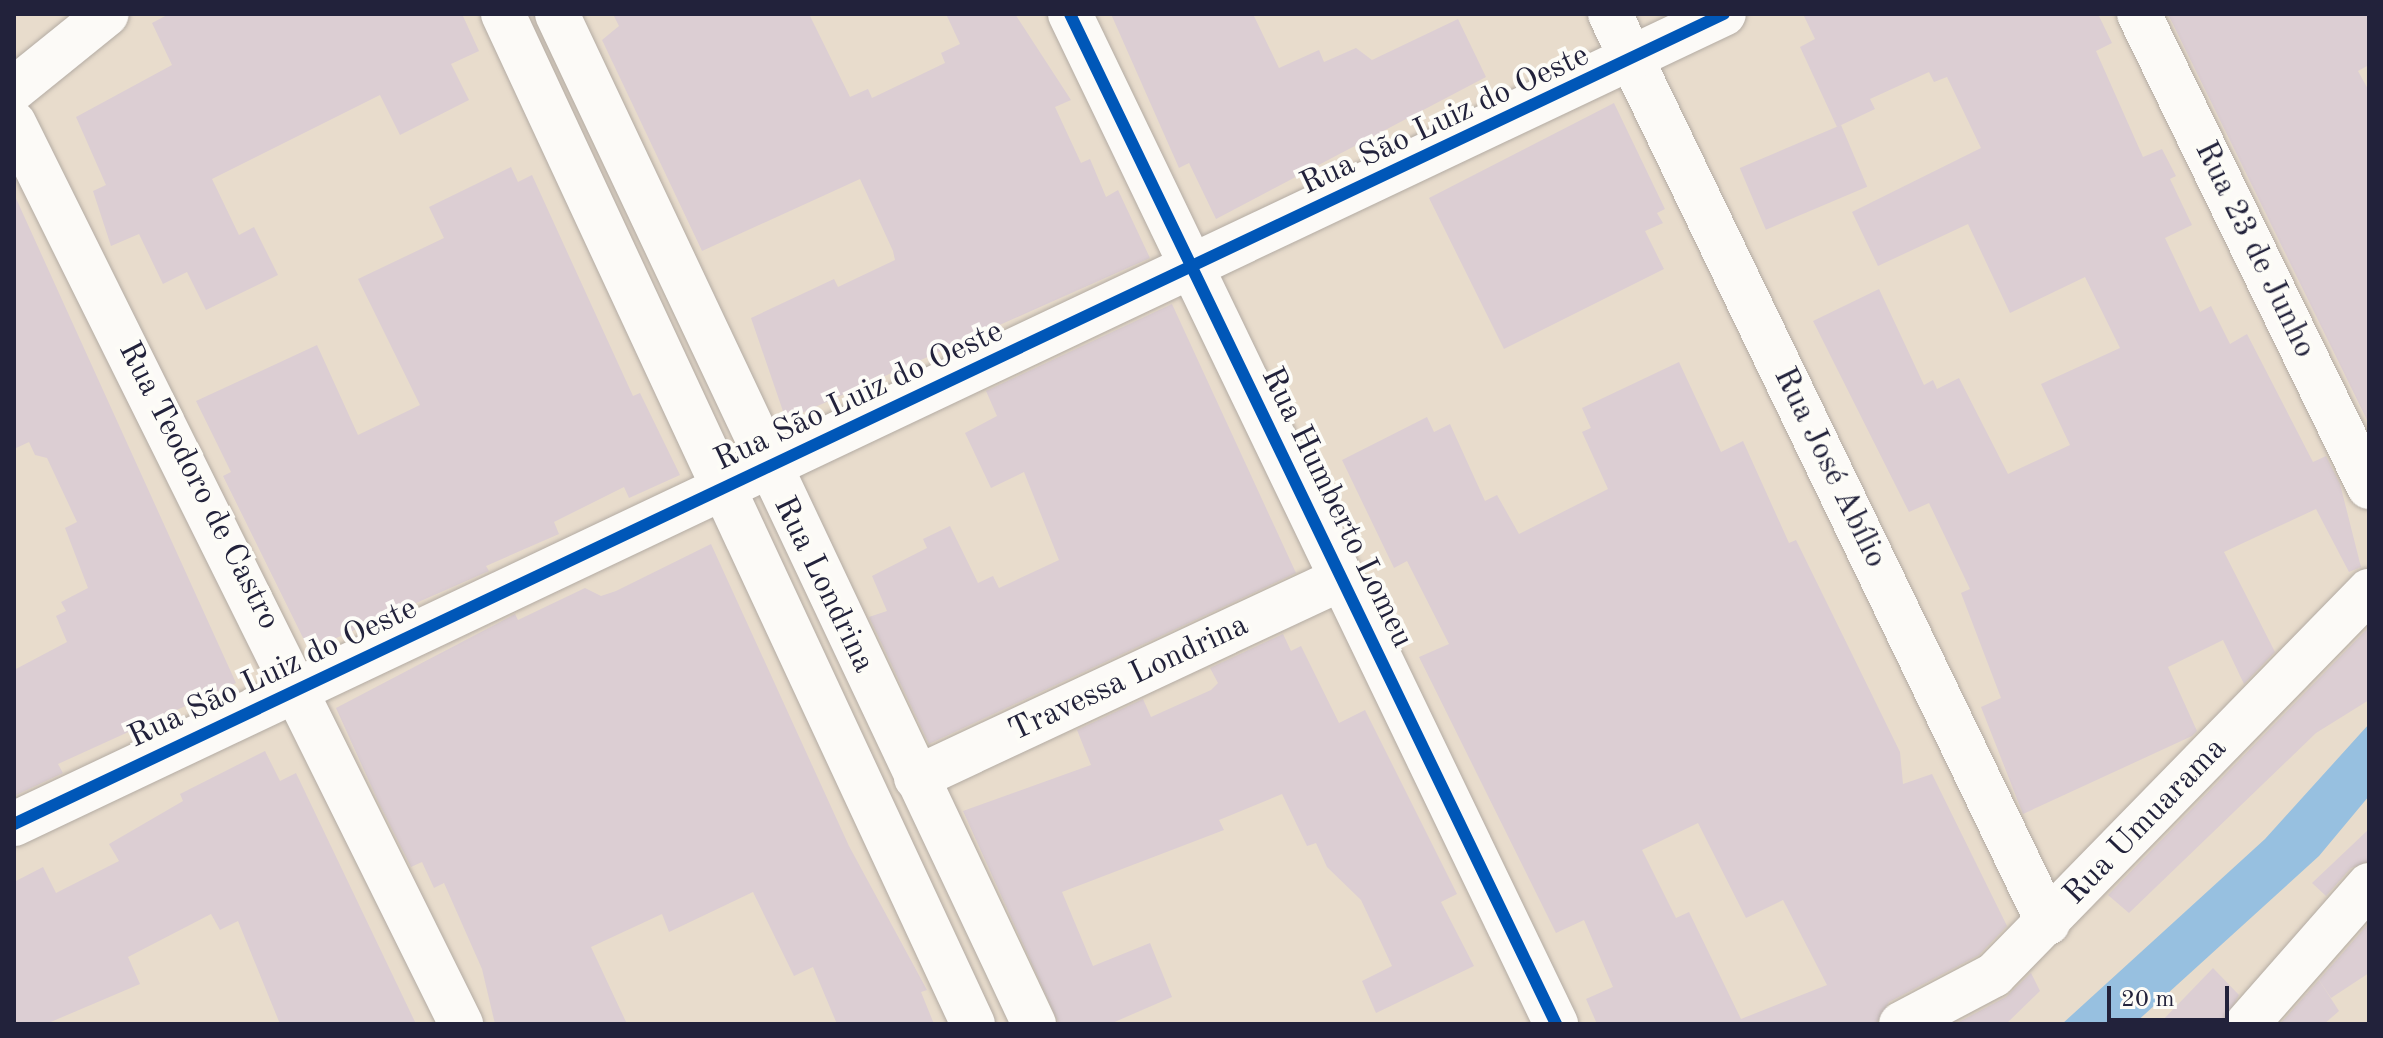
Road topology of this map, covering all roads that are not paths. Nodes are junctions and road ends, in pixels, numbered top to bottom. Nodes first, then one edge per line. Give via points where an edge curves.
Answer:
1 (107, 14) edge
2 (503, 14) edge
3 (557, 14) edge
4 (1070, 14) edge
5 (1610, 14) edge
6 (1724, 14) edge
7 (2139, 14) edge
8 (1633, 61) junction
9 (14, 89) edge
10 (14, 123) edge
11 (1192, 270) junction
12 (766, 468) junction
13 (2369, 487) edge
14 (721, 490) junction
15 (1341, 579) junction
16 (2369, 591) edge
17 (301, 689) junction
18 (916, 778) junction
19 (14, 824) edge
20 (2369, 885) edge
21 (2048, 923) junction
22 (461, 1024) edge
23 (973, 1024) edge
24 (1034, 1024) edge
25 (1556, 1024) edge
26 (1901, 1024) edge
27 (2247, 1024) edge

1 - 9 street
2 - 14 street, Rua Londrina
3 - 12 street, Rua Londrina
4 - 11 street, Rua Humberto Lomeu
5 - 8 street, Rua José Abílio
6 - 8 street, Rua São Luiz do Oeste
7 - 13 street, Rua 23 de Junho
8 - 11 street, Rua São Luiz do Oeste
8 - 21 street, Rua José Abílio
10 - 17 street, Rua Teodoro de Castro
11 - 12 street, Rua São Luiz do Oeste
11 - 15 street, Rua Humberto Lomeu
12 - 14 street, Rua São Luiz do Oeste
12 - 18 street, Rua Londrina
14 - 17 street, Rua São Luiz do Oeste
14 - 23 street, Rua Londrina
15 - 18 street, Travessa Londrina
15 - 25 street, Rua Humberto Lomeu
16 - 21 street, Rua Umuarama
17 - 19 street, Rua São Luiz do Oeste
17 - 22 street, Rua Teodoro de Castro
18 - 24 street, Rua Londrina
20 - 27 street
21 - 26 street, Rua Umuarama via 1994,975

